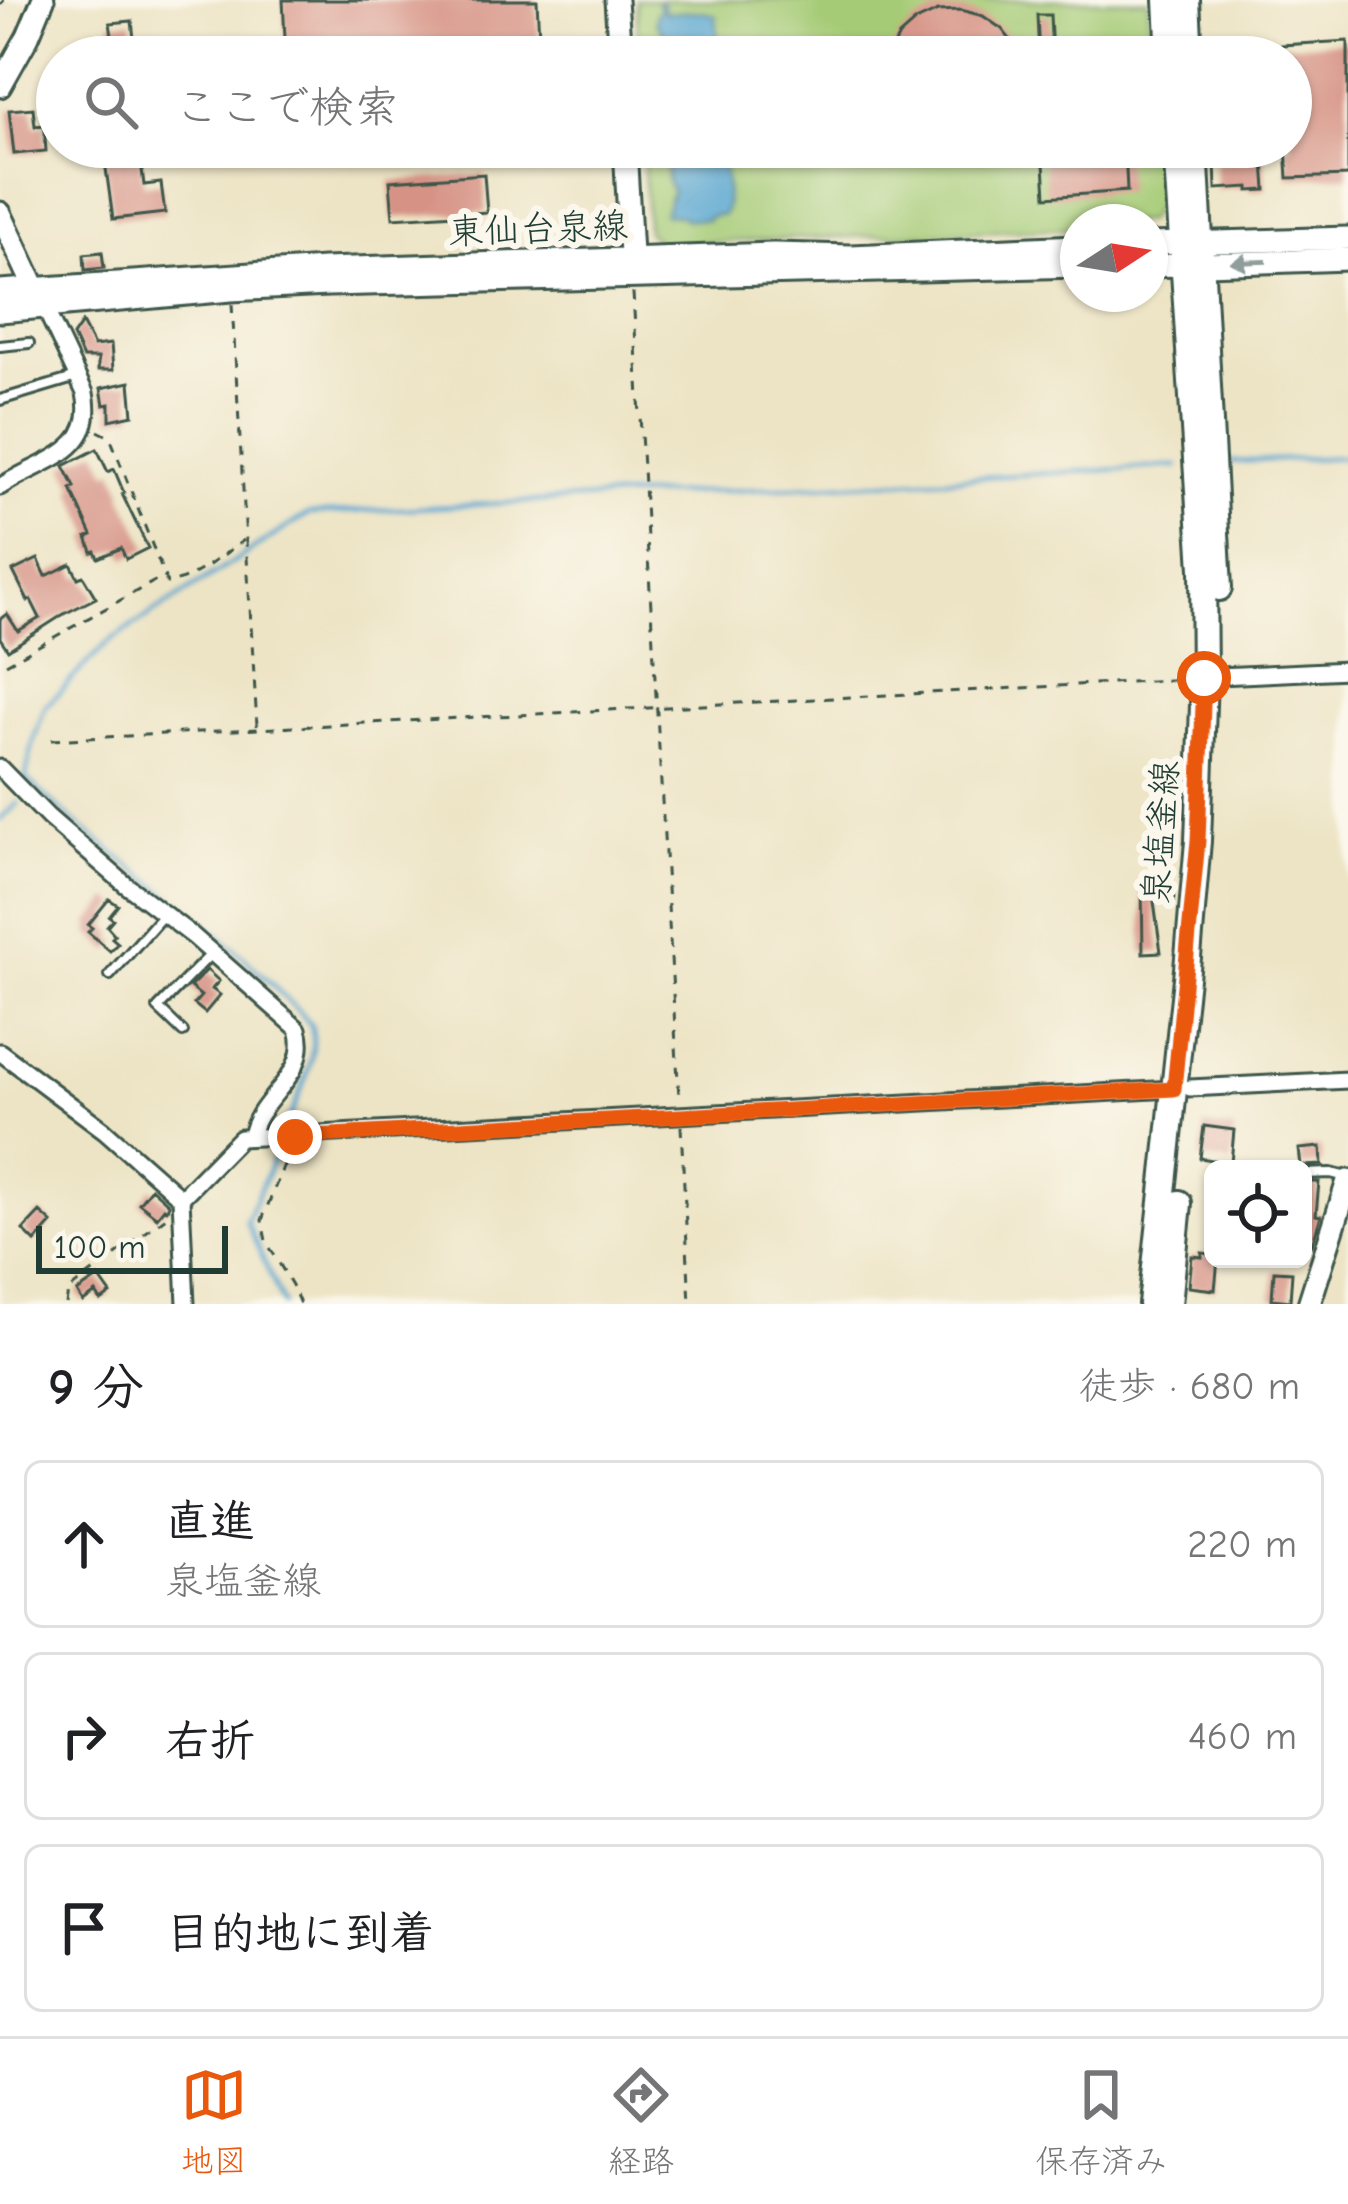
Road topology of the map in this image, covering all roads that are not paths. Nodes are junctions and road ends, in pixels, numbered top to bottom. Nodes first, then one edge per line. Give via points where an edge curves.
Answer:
1 (43, 0) edge
2 (616, 0) edge
3 (1167, 0) edge
4 (1187, 0) edge
5 (619, 36) edge
6 (1169, 36) edge
7 (1189, 36) edge
8 (0, 86) edge
9 (626, 168) edge
10 (1178, 168) edge
11 (1194, 168) edge
12 (0, 213) edge
13 (1348, 238) edge
14 (1060, 247) edge
15 (1168, 248) edge
16 (1192, 254) junction
17 (1348, 259) edge
18 (1168, 261) edge
19 (1060, 266) edge
20 (632, 269) junction
21 (0, 292) edge
22 (40, 298) junction
23 (0, 311) edge
24 (29, 343) dead end
25 (0, 346) edge
26 (79, 377) junction
27 (0, 400) edge
28 (0, 487) edge
29 (1348, 670) edge
30 (1211, 677) junction
31 (0, 768) edge
32 (164, 914) junction
33 (212, 953) junction
34 (110, 975) dead end
35 (183, 1032) dead end
36 (0, 1052) edge
37 (1348, 1080) edge
38 (1182, 1089) junction
39 (251, 1137) junction
40 (1312, 1174) edge
41 (1348, 1179) edge
42 (182, 1201) junction
43 (186, 1304) edge
44 (1151, 1304) edge
45 (1169, 1304) edge
46 (1309, 1304) edge

1 - 8 street
2 - 5 street
3 - 6 main road
4 - 7 main road
9 - 20 street
10 - 16 main road, 泉塩釜線
11 - 16 main road
12 - 22 street
13 - 16 street
14 - 20 street, 東仙台泉線 via 774,254
15 - 16 street
17 -> 16 street
16 - 18 street
16 - 30 main road, 泉塩釜線
16 - 30 main road, 泉塩釜線 via 1215,478
19 - 20 street
20 - 22 street
20 - 22 street, 東仙台泉線 via 324,269
21 - 22 street, 東仙台泉線
22 - 23 street
22 - 26 street
24 - 25 lane
26 - 27 lane
26 - 28 street via 88,406 78,440
29 - 30 street
30 - 38 main road, 泉塩釜線 via 1216,767 1206,934
31 - 32 street
32 - 33 street
32 - 34 lane
33 - 35 lane via 158,1008
33 - 39 street via 291,1021 302,1040 290,1079
36 - 42 street
37 - 38 street
38 - 39 street
38 - 44 main road, 泉塩釜線
38 - 45 main road, 泉塩釜線
39 - 42 street via 240,1138
40 - 41 lane
41 - 46 street
42 - 43 street

